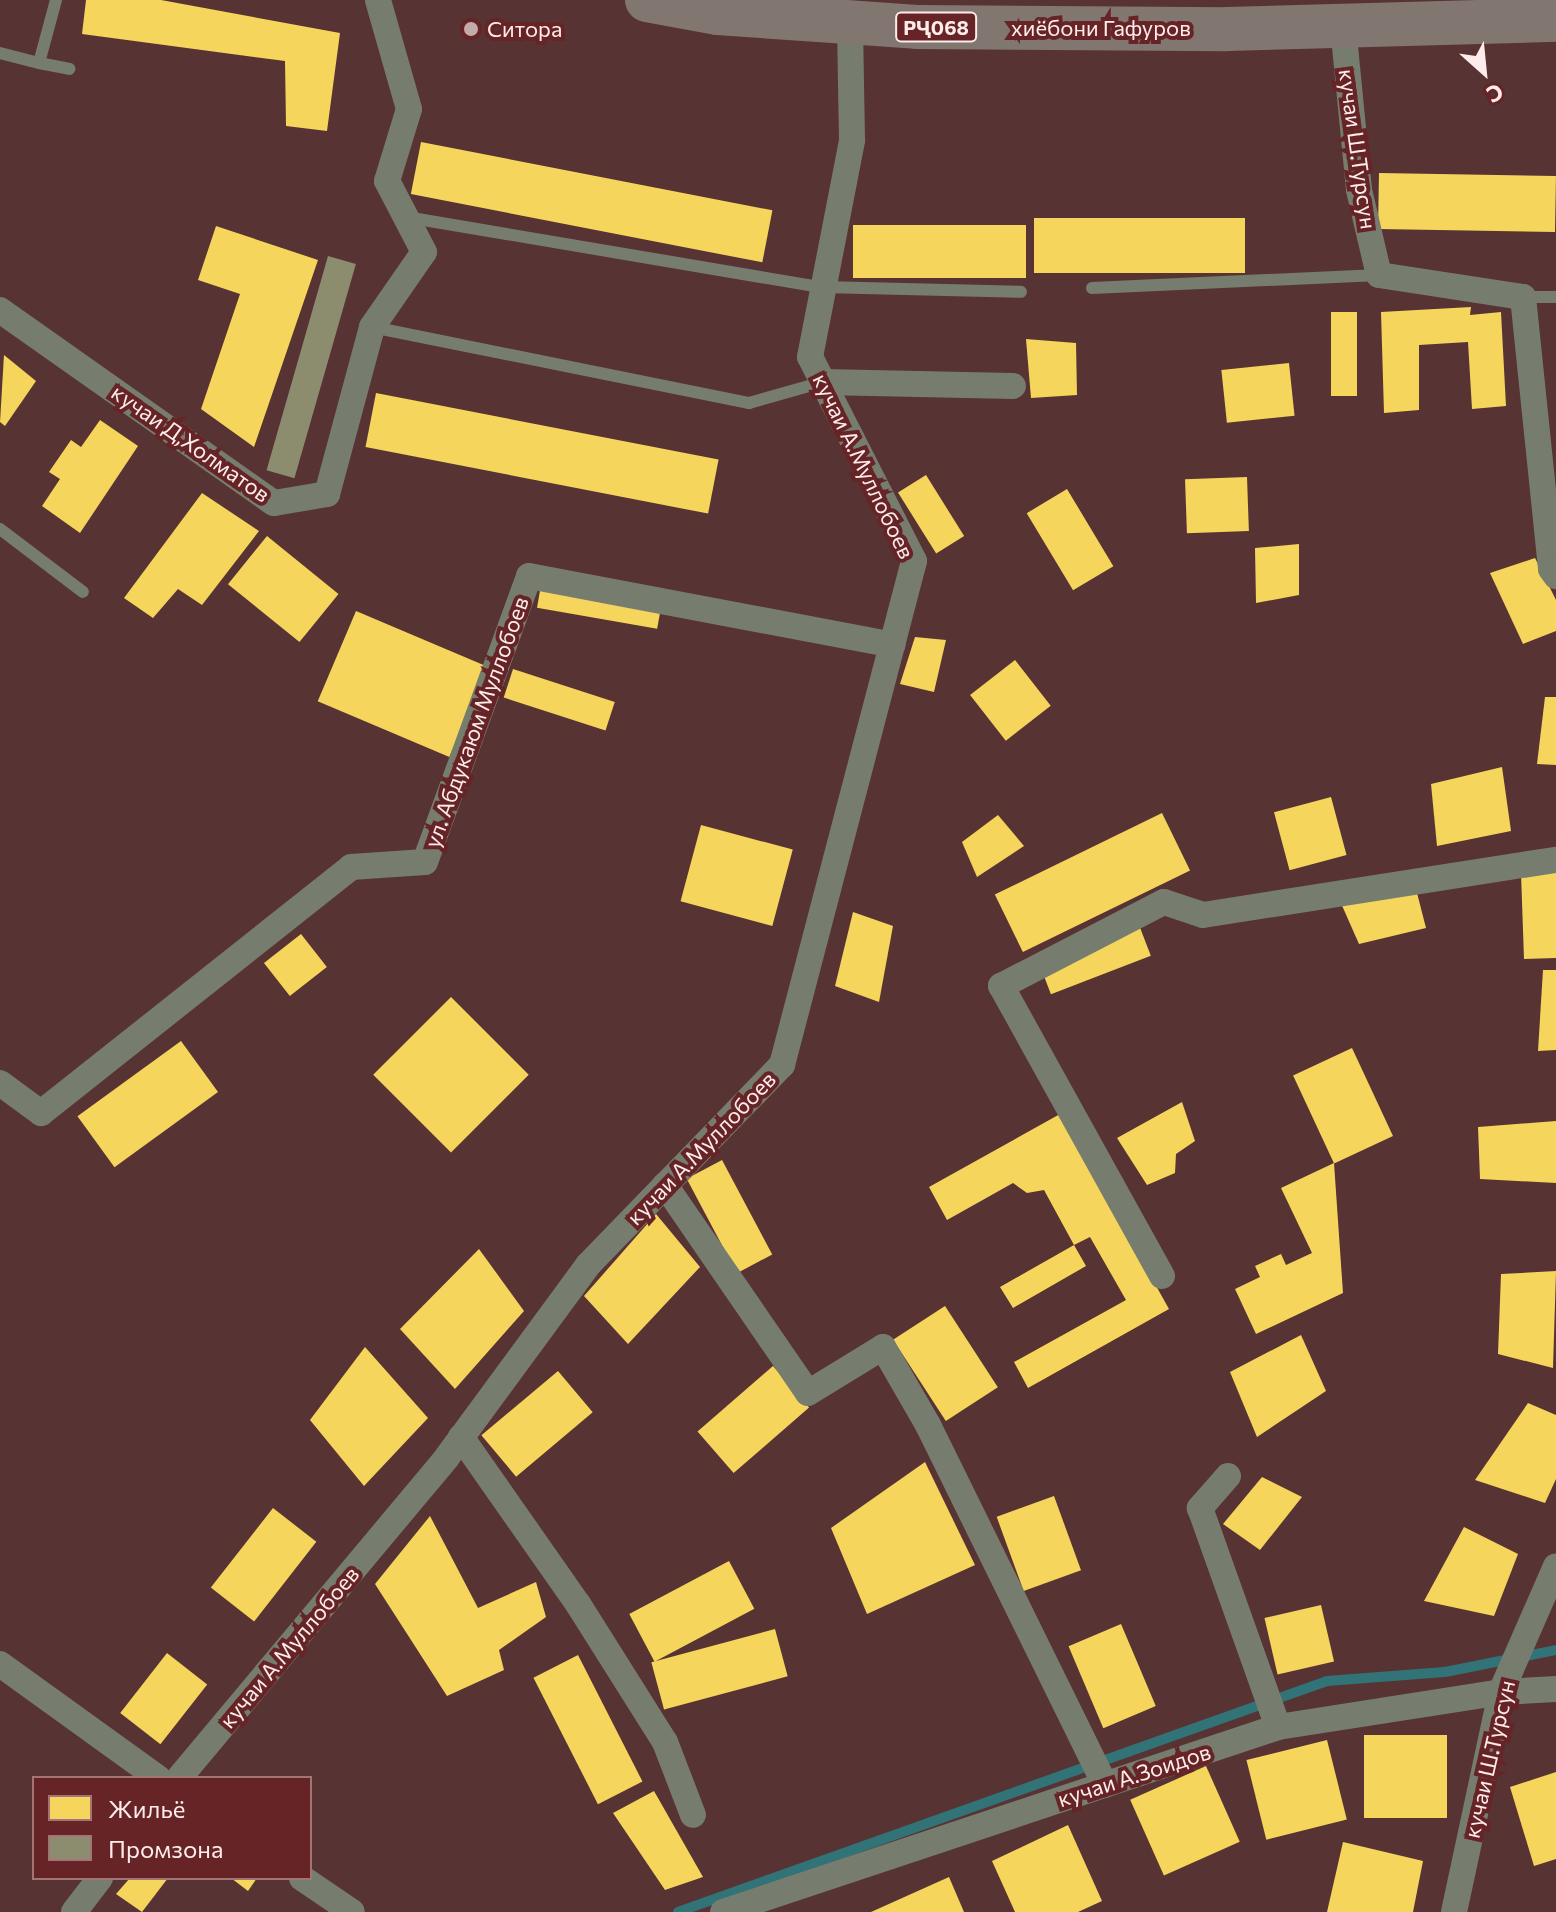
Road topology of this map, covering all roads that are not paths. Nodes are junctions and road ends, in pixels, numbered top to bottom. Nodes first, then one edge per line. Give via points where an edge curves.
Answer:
1 (56, 0) edge
2 (378, 0) edge
3 (647, 0) edge
4 (1228, 14) edge
5 (1556, 20) edge
6 (850, 23) junction
7 (1343, 26) junction
8 (0, 53) edge
9 (39, 63) junction
10 (69, 69) dead end
11 (406, 217) junction
12 (1379, 275) junction
13 (822, 287) junction
14 (1092, 288) dead end
15 (1021, 292) dead end
16 (1523, 297) junction
17 (1556, 297) edge
18 (0, 310) edge
19 (372, 327) junction
20 (823, 382) junction
21 (1013, 386) dead end
22 (0, 529) edge
23 (1556, 576) edge
24 (83, 592) dead end
25 (893, 645) junction
26 (1556, 860) edge
27 (0, 1083) edge
28 (665, 1185) junction
29 (1162, 1276) dead end
30 (461, 1437) junction
31 (1228, 1476) dead end
32 (1556, 1566) edge
33 (0, 1664) edge
34 (1505, 1681) junction
35 (1556, 1689) edge
36 (1278, 1727) junction
37 (155, 1776) edge
38 (181, 1776) edge
39 (1103, 1781) junction
40 (693, 1815) dead end
41 (98, 1880) edge
42 (305, 1880) edge
43 (74, 1912) edge
44 (352, 1912) edge
45 (723, 1912) edge
46 (1454, 1912) edge

1 - 9 lane
2 - 11 street via 409,109 387,181
3 - 6 highway, хиёбони Гафуров / РҶ068 via 718,13
4 - 6 highway, хиёбони Гафуров / РҶ068
4 - 7 highway, хиёбони Гафуров / РҶ068
5 - 7 highway, хиёбони Гафуров / РҶ068
6 - 13 street via 852,140
7 - 12 street, кучаи Ш.Турсун via 1359,190
8 - 9 lane
9 - 10 lane
11 - 13 lane
11 - 19 street via 424,252
12 - 14 lane
12 - 16 street
13 - 15 lane
13 - 20 street, кучаи А.Муллобоев via 810,357
16 - 17 lane
16 - 23 street
18 - 19 street, кучаи Д,Холматов via 274,503 327,494
19 - 20 lane via 749,403
20 - 21 street
20 - 25 street, кучаи А.Муллобоев via 914,561
22 - 24 lane
25 - 27 street, ул. Абдукаюм Муллобоев via 529,576 425,862 351,867 41,1113
25 - 28 street, кучаи А.Муллобоев via 782,1065
26 - 29 street via 1203,915 1164,902 1001,986
28 - 30 street, кучаи А.Муллобоев via 588,1265
28 - 39 street via 808,1393 883,1347 928,1425
30 - 38 street, кучаи А.Муллобоев
30 - 40 street via 578,1604 665,1742
31 - 36 street via 1200,1508
32 - 34 street, кучаи Ш.Турсун
33 - 37 street
34 - 35 street, кучаи А.Зоидов
34 - 36 street, кучаи А.Зоидов
34 - 46 street, кучаи Ш.Турсун
36 - 39 street, кучаи А.Зоидов
39 - 45 street, кучаи А.Зоидов
41 - 43 street
42 - 44 street

